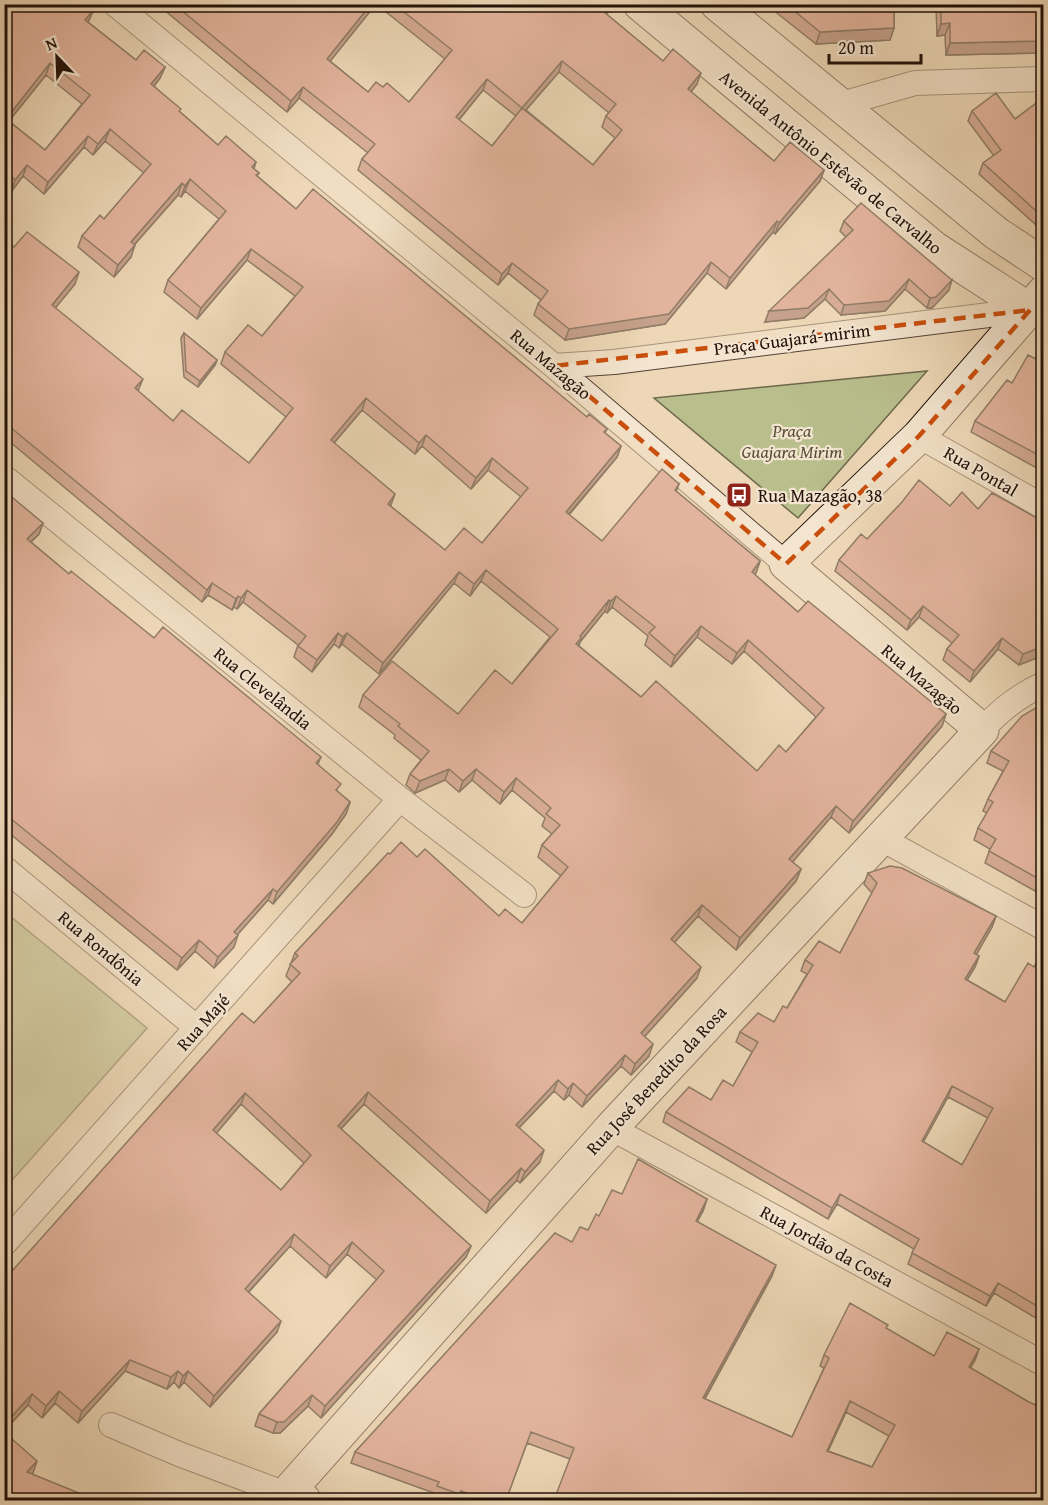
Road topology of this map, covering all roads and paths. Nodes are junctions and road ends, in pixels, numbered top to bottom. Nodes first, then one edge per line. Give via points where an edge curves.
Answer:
1 (115, 4) edge
2 (640, 4) edge
3 (717, 4) edge
4 (1044, 79) edge
5 (838, 105) junction
6 (1044, 265) edge
7 (1039, 304) edge
8 (554, 366) junction
9 (919, 436) junction
10 (4, 477) edge
11 (1044, 507) edge
12 (786, 564) junction
13 (1044, 684) edge
14 (982, 730) junction
15 (400, 799) junction
16 (880, 838) junction
17 (4, 868) edge
18 (524, 895) dead end
19 (1044, 928) edge
20 (197, 1028) junction
21 (611, 1128) junction
22 (4, 1244) edge
23 (1044, 1364) edge
24 (111, 1425) dead end
25 (295, 1497) edge

1 - 8 street, Rua Mazagão
2 - 7 street, Avenida Antônio Estêvão de Carvalho via 934,248
3 - 5 street
4 - 5 street via 915,83
5 - 6 street via 996,233
7 - 8 street, Praça Guajará-mirim via 614,362
7 - 9 street
8 - 12 street, Rua Mazagão
9 - 11 street, Rua Pontal
9 - 12 street
10 - 15 street, Rua Clevelândia
12 - 14 street, Rua Mazagão
13 - 14 street, Rua José Benedito da Rosa via 1025,692
14 - 16 street, Rua José Benedito da Rosa
15 - 18 street, Rua Clevelândia
15 - 20 street, Rua Majé
16 - 19 street
16 - 21 street, Rua José Benedito da Rosa
17 - 20 street, Rua Rondônia
20 - 22 street, Rua Majé
21 - 23 street, Rua Jordão da Costa
21 - 25 street, Rua José Benedito da Rosa
24 - 25 street

